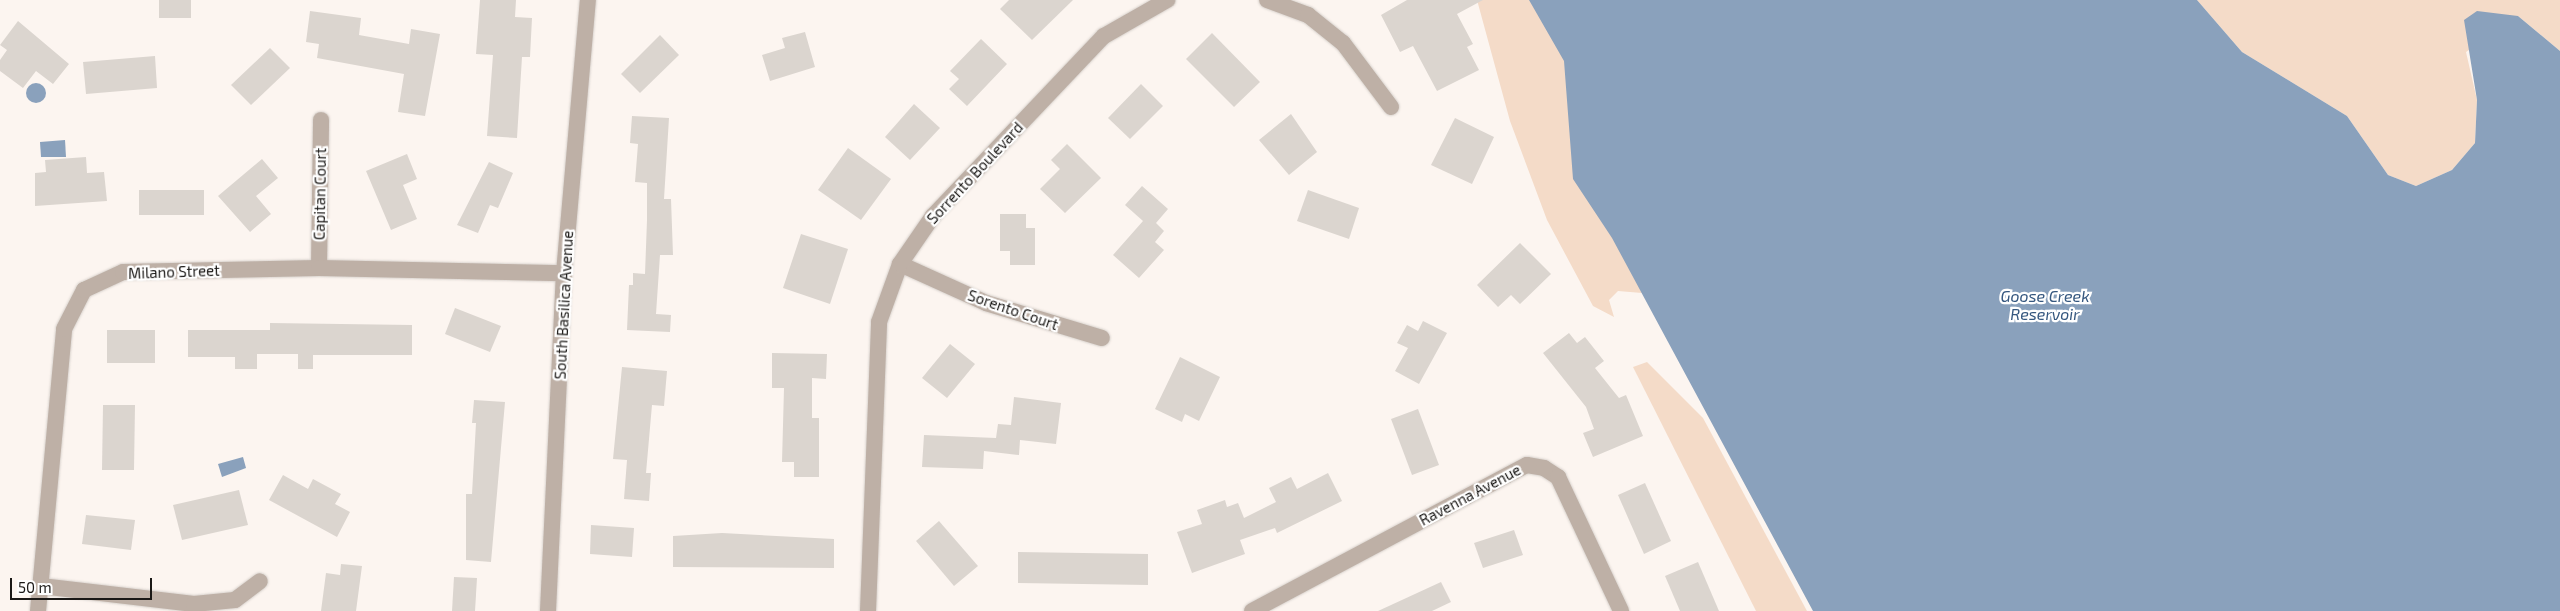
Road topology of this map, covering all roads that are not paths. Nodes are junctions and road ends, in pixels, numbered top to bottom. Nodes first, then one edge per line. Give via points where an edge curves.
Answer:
1 (588, 0) edge
2 (1166, 0) edge
3 (1266, 0) edge
4 (1391, 107) dead end
5 (322, 120) dead end
6 (900, 264) junction
7 (319, 268) junction
8 (564, 272) junction
9 (1102, 338) dead end
10 (260, 581) dead end
11 (41, 586) junction
12 (38, 611) edge
13 (548, 611) edge
14 (868, 611) edge
15 (1252, 611) edge
16 (1621, 611) edge

1 - 8 street, South Basilica Avenue
2 - 6 street, Sorrento Boulevard via 1104,36 932,216
3 - 4 street via 1308,15 1343,43
5 - 7 street, Capitan Court
6 - 9 street, Sorento Court via 986,304
6 - 14 street, Sorrento Boulevard via 879,322
7 - 8 street, Milano Street
7 - 11 street, Milano Street via 123,272 84,290 64,329
8 - 13 street, South Basilica Avenue
10 - 11 street via 235,600 194,604
11 - 12 street, Milano Street
15 - 16 street, Ravenna Avenue via 1527,465 1544,468 1558,477

